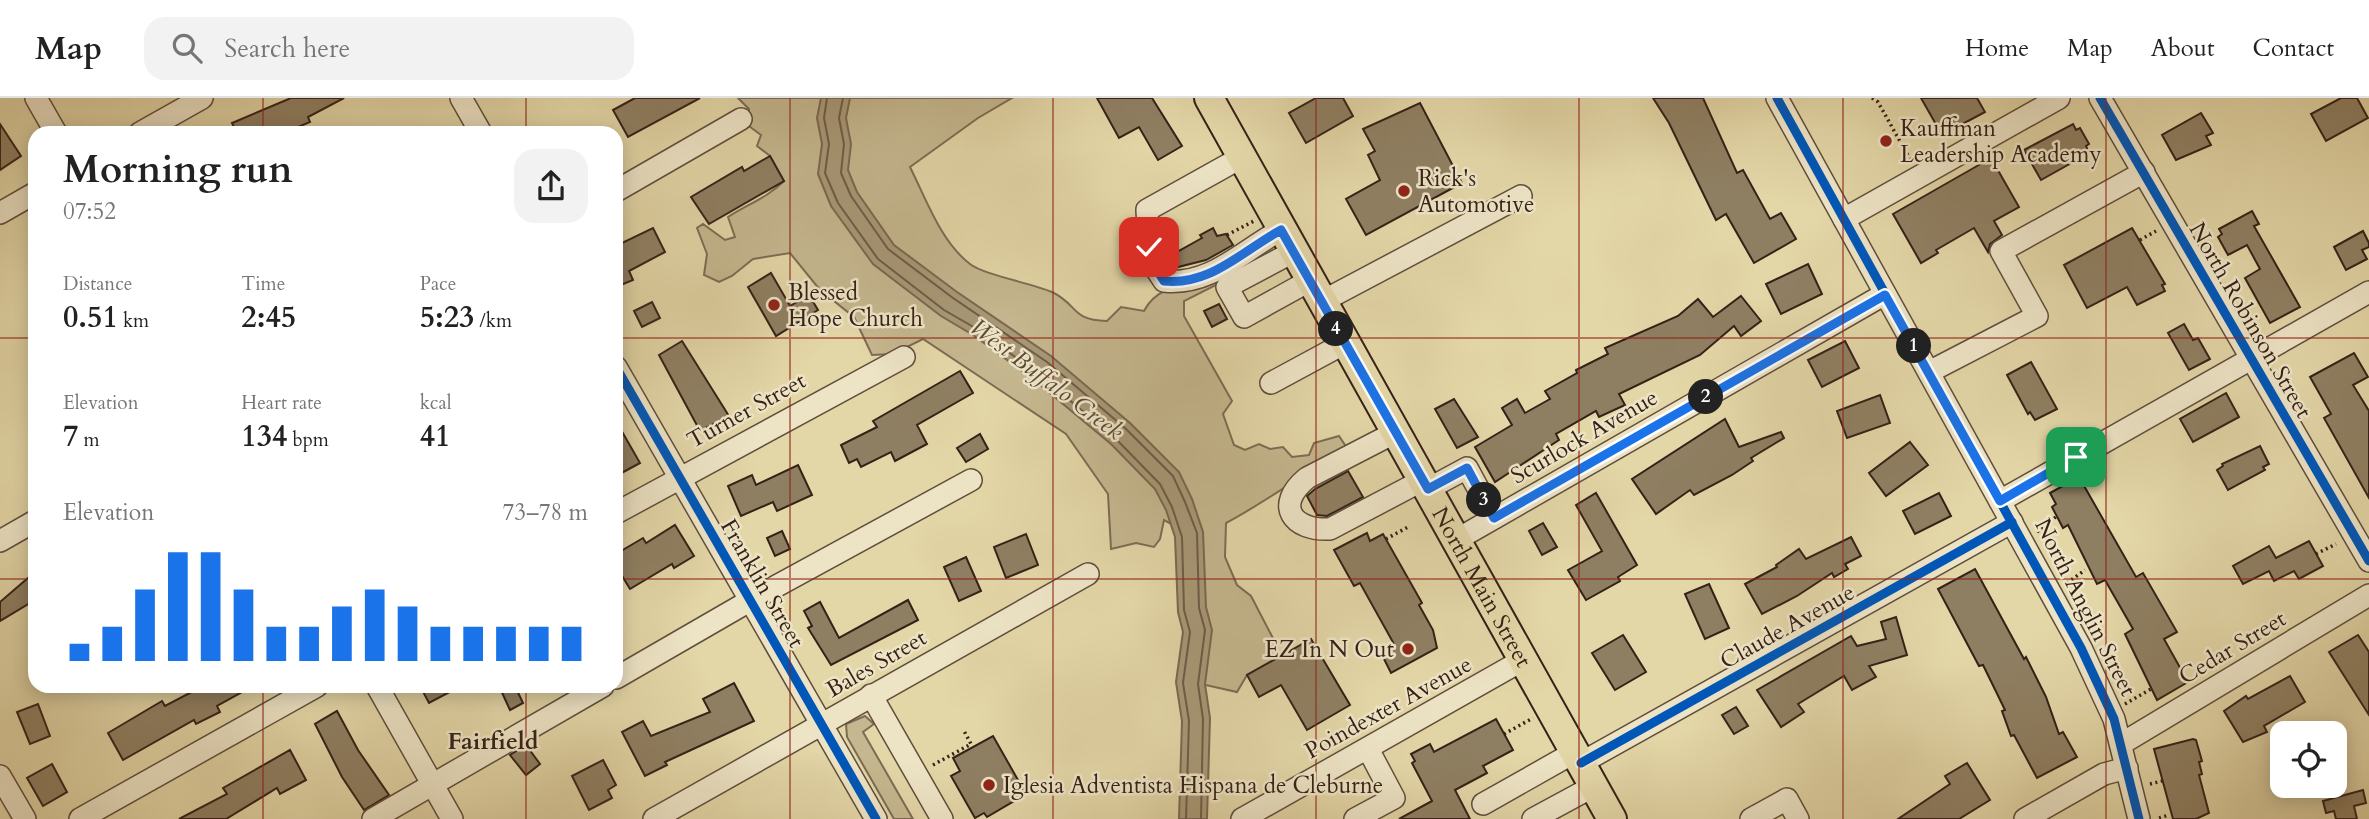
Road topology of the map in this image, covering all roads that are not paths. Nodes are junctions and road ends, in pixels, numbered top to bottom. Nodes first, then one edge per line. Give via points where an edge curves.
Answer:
1 (36, 98) edge
2 (202, 98) edge
3 (461, 98) edge
4 (1209, 98) edge
5 (1777, 98) edge
6 (2059, 98) edge
7 (2100, 98) edge
8 (741, 118) dead end
9 (53, 126) edge
10 (152, 126) edge
11 (477, 126) edge
12 (1242, 157) junction
13 (2144, 172) junction
14 (623, 187) edge
15 (28, 196) edge
16 (1521, 196) dead end
17 (0, 213) edge
18 (1844, 219) junction
19 (1282, 231) junction
20 (1315, 292) junction
21 (2369, 292) edge
22 (1885, 295) junction
23 (1345, 343) junction
24 (904, 357) dead end
25 (2250, 357) junction
26 (1929, 372) junction
27 (623, 378) edge
28 (1271, 383) dead end
29 (1396, 432) junction
30 (679, 477) junction
31 (971, 480) dead end
32 (1425, 485) junction
33 (2000, 501) junction
34 (623, 509) edge
35 (1494, 518) junction
36 (28, 525) edge
37 (2017, 531) junction
38 (1456, 540) junction
39 (0, 541) edge
40 (2369, 561) edge
41 (1088, 573) dead end
42 (2369, 595) edge
43 (751, 600) junction
44 (1523, 660) junction
45 (623, 674) edge
46 (305, 693) edge
47 (381, 693) edge
48 (591, 693) edge
49 (871, 695) junction
50 (822, 724) junction
51 (2121, 744) junction
52 (1368, 749) junction
53 (1583, 767) junction
54 (2127, 768) junction
55 (0, 776) edge
56 (434, 784) junction
57 (1483, 804) dead end
58 (1538, 818) edge
59 (2149, 818) edge
60 (25, 819) edge
61 (80, 819) edge
62 (373, 819) edge
63 (452, 819) edge
64 (654, 819) edge
65 (876, 819) edge
66 (942, 819) edge
67 (1242, 819) edge
68 (1355, 819) edge
69 (1612, 819) edge
70 (1751, 819) edge
71 (1798, 819) edge
72 (2025, 819) edge

1 - 9 street
2 - 10 street
3 - 11 street
4 - 12 main road, North Main Street
5 - 18 street, North Anglin Street
6 - 18 street
7 - 13 street, North Robinson Street
8 - 14 street
12 - 19 main road, North Main Street
12 - 19 street via 1147,210 1153,264 1164,281 1179,282 1222,269 1250,247
13 - 25 street, North Robinson Street
13 - 26 street via 2001,251 2037,316
15 - 17 street
16 - 20 street
18 - 22 street, North Anglin Street
19 - 20 main road, North Main Street
19 - 20 street via 1227,288 1244,317
20 - 23 main road, North Main Street
21 - 25 street
22 - 26 street, North Anglin Street
22 - 35 street, Scurlock Avenue
23 - 28 street
23 - 29 main road, North Main Street
24 - 30 street, Turner Street
25 - 33 street
25 - 40 street, North Robinson Street
26 - 33 street, North Anglin Street
27 - 30 street, Franklin Street
29 - 32 main road, North Main Street
29 - 32 street via 1307,478 1295,488 1291,515 1299,525 1330,529
30 - 34 street, Turner Street
30 - 43 street, Franklin Street
31 - 43 street
32 - 35 street via 1467,468
32 - 38 main road, North Main Street
33 - 37 street, North Anglin Street
35 - 38 street, Scurlock Avenue
36 - 39 street
37 - 51 street, North Anglin Street via 2081,648
37 - 53 street, Claude Avenue
38 - 44 main road, North Main Street
41 - 49 street, Bales Street
42 - 51 street, Cedar Street
43 - 45 street
43 - 50 street, Franklin Street
44 - 52 street, Poindexter Avenue
44 - 53 main road, North Main Street
46 - 61 street
47 - 56 street
48 - 56 street
49 - 50 street, Bales Street
49 - 66 street
50 - 64 street, Bales Street
50 - 65 street, Franklin Street
51 - 54 street, North Anglin Street
52 - 67 street, Poindexter Avenue
52 - 68 street via 1394,798
53 - 57 street
53 - 58 street
53 - 69 main road, North Main Street
54 - 59 street, North Anglin Street
54 - 72 street via 2104,774
55 - 60 street
56 - 62 street
56 - 63 street
70 - 71 street via 1787,799

